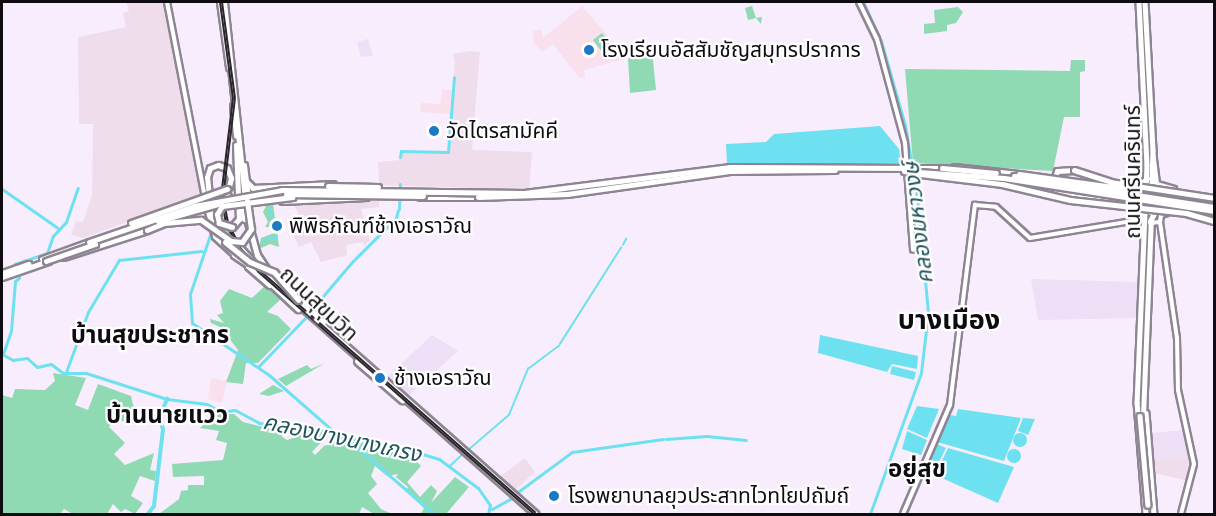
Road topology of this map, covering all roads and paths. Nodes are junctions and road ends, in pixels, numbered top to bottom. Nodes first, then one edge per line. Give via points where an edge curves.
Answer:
1 (167, 2) edge
2 (222, 2) edge
3 (859, 2) edge
4 (1139, 2) edge
5 (1145, 2) edge
6 (234, 98) junction
7 (239, 129) junction
8 (236, 142) junction
9 (242, 151) junction
10 (941, 168) junction
11 (896, 171) junction
12 (1018, 174) junction
13 (246, 178) junction
14 (1152, 178) junction
15 (969, 180) junction
16 (341, 185) junction
17 (228, 188) junction
18 (303, 188) dead end
19 (423, 194) junction
20 (1091, 196) junction
21 (362, 197) junction
22 (257, 202) junction
23 (1213, 209) edge
24 (1147, 219) junction
25 (251, 221) junction
26 (1160, 222) junction
27 (164, 223) junction
28 (220, 230) junction
29 (89, 242) junction
30 (914, 250) dead end
31 (234, 255) junction
32 (250, 257) junction
33 (46, 261) junction
34 (261, 263) junction
35 (2, 275) edge
36 (266, 277) junction
37 (335, 339) junction
38 (1143, 342) junction
39 (454, 445) junction
40 (1148, 450) junction
41 (1140, 451) junction
42 (1150, 472) junction
43 (1142, 473) junction
44 (531, 514) edge
45 (536, 514) edge
46 (903, 514) edge
47 (1150, 514) edge
48 (1181, 514) edge

1 - 31 street via 209,224 215,237
2 - 6 highway, ถนนสุขุมวิท
3 - 30 street via 879,44 905,143
4 - 14 main road, ถนนศรีนครินทร์
5 - 14 main road, ถนนศรีนครินทร์
6 - 7 highway, ถนนสุขุมวิท
6 - 8 highway, ถนนสุขุมวิท
7 - 9 highway
7 - 34 highway, ถนนสุขุมวิท via 248,224
8 - 17 highway
8 - 21 highway, bridge via 239,217 232,227 222,226 217,217 220,208 231,204 297,196
8 - 36 highway, ถนนสุขุมวิท via 246,232
9 - 13 highway
9 - 27 highway, bridge via 251,229 242,242 231,241 201,220
10 - 12 highway, bridge
10 - 19 highway, bridge via 755,166 553,191
10 - 23 highway, bridge
11 - 15 highway, bridge
11 - 19 highway, bridge via 747,170 547,196
11 - 23 highway, bridge via 984,175
12 - 14 highway, bridge via 1135,190
12 - 23 highway, bridge
13 - 16 highway, bridge via 253,188
13 - 25 highway
14 - 23 highway via 1158,192 1190,195
14 - 24 main road, ถนนศรีนครินทร์
14 - 24 main road, ถนนศรีนครินทร์
15 - 20 highway, bridge via 1016,184 1050,194
15 - 23 highway, bridge via 1062,199 1186,213
16 - 19 highway, bridge
16 - 28 highway, bridge via 228,196 215,211
17 - 29 highway, bridge
17 - 37 highway, bridge via 231,178 227,168 210,168 207,177 212,222 225,242 250,262 274,272
18 - 22 highway via 255,192
19 - 21 highway, bridge
19 - 29 highway, bridge via 314,189 250,194 183,209
19 - 33 highway, bridge via 298,193 236,200 173,216
20 - 23 highway, bridge via 1062,193 1055,187 1053,178 1057,171 1074,170
20 - 24 highway via 1138,203
21 - 22 highway, bridge
22 - 25 highway via 251,208
23 - 24 highway via 1156,207
23 - 26 street via 1162,214
24 - 26 street
24 - 38 main road, ถนนศรีนครินทร์
24 - 46 street via 1030,238 996,207 975,205 950,405
25 - 34 highway
26 - 48 street via 1177,338 1178,390 1194,464
27 - 28 highway, bridge via 194,216
27 - 33 highway, bridge
28 - 32 highway, bridge
29 - 35 highway, bridge
31 - 32 highway
31 - 36 highway
32 - 36 highway
33 - 35 highway
34 - 36 highway, ถนนสุขุมวิท
34 - 37 highway via 277,272
36 - 37 highway, ถนนสุขุมวิท
36 - 37 highway, ถนนสุขุมวิท
37 - 39 highway, ถนนสุขุมวิท
38 - 40 main road, ถนนศรีนครินทร์
38 - 41 main road, ถนนศรีนครินทร์ via 1137,396
38 - 47 main road, ถนนศรีนครินทร์, bridge via 1141,416
39 - 44 highway, ถนนสุขุมวิท
39 - 45 highway, ถนนสุขุมวิท
40 - 41 main road via 1145,454
40 - 42 main road, ถนนศรีนครินทร์
41 - 43 main road, ถนนศรีนครินทร์
42 - 43 main road via 1146,469
42 - 47 main road, ถนนศรีนครินทร์
43 - 47 main road, ถนนศรีนครินทร์

